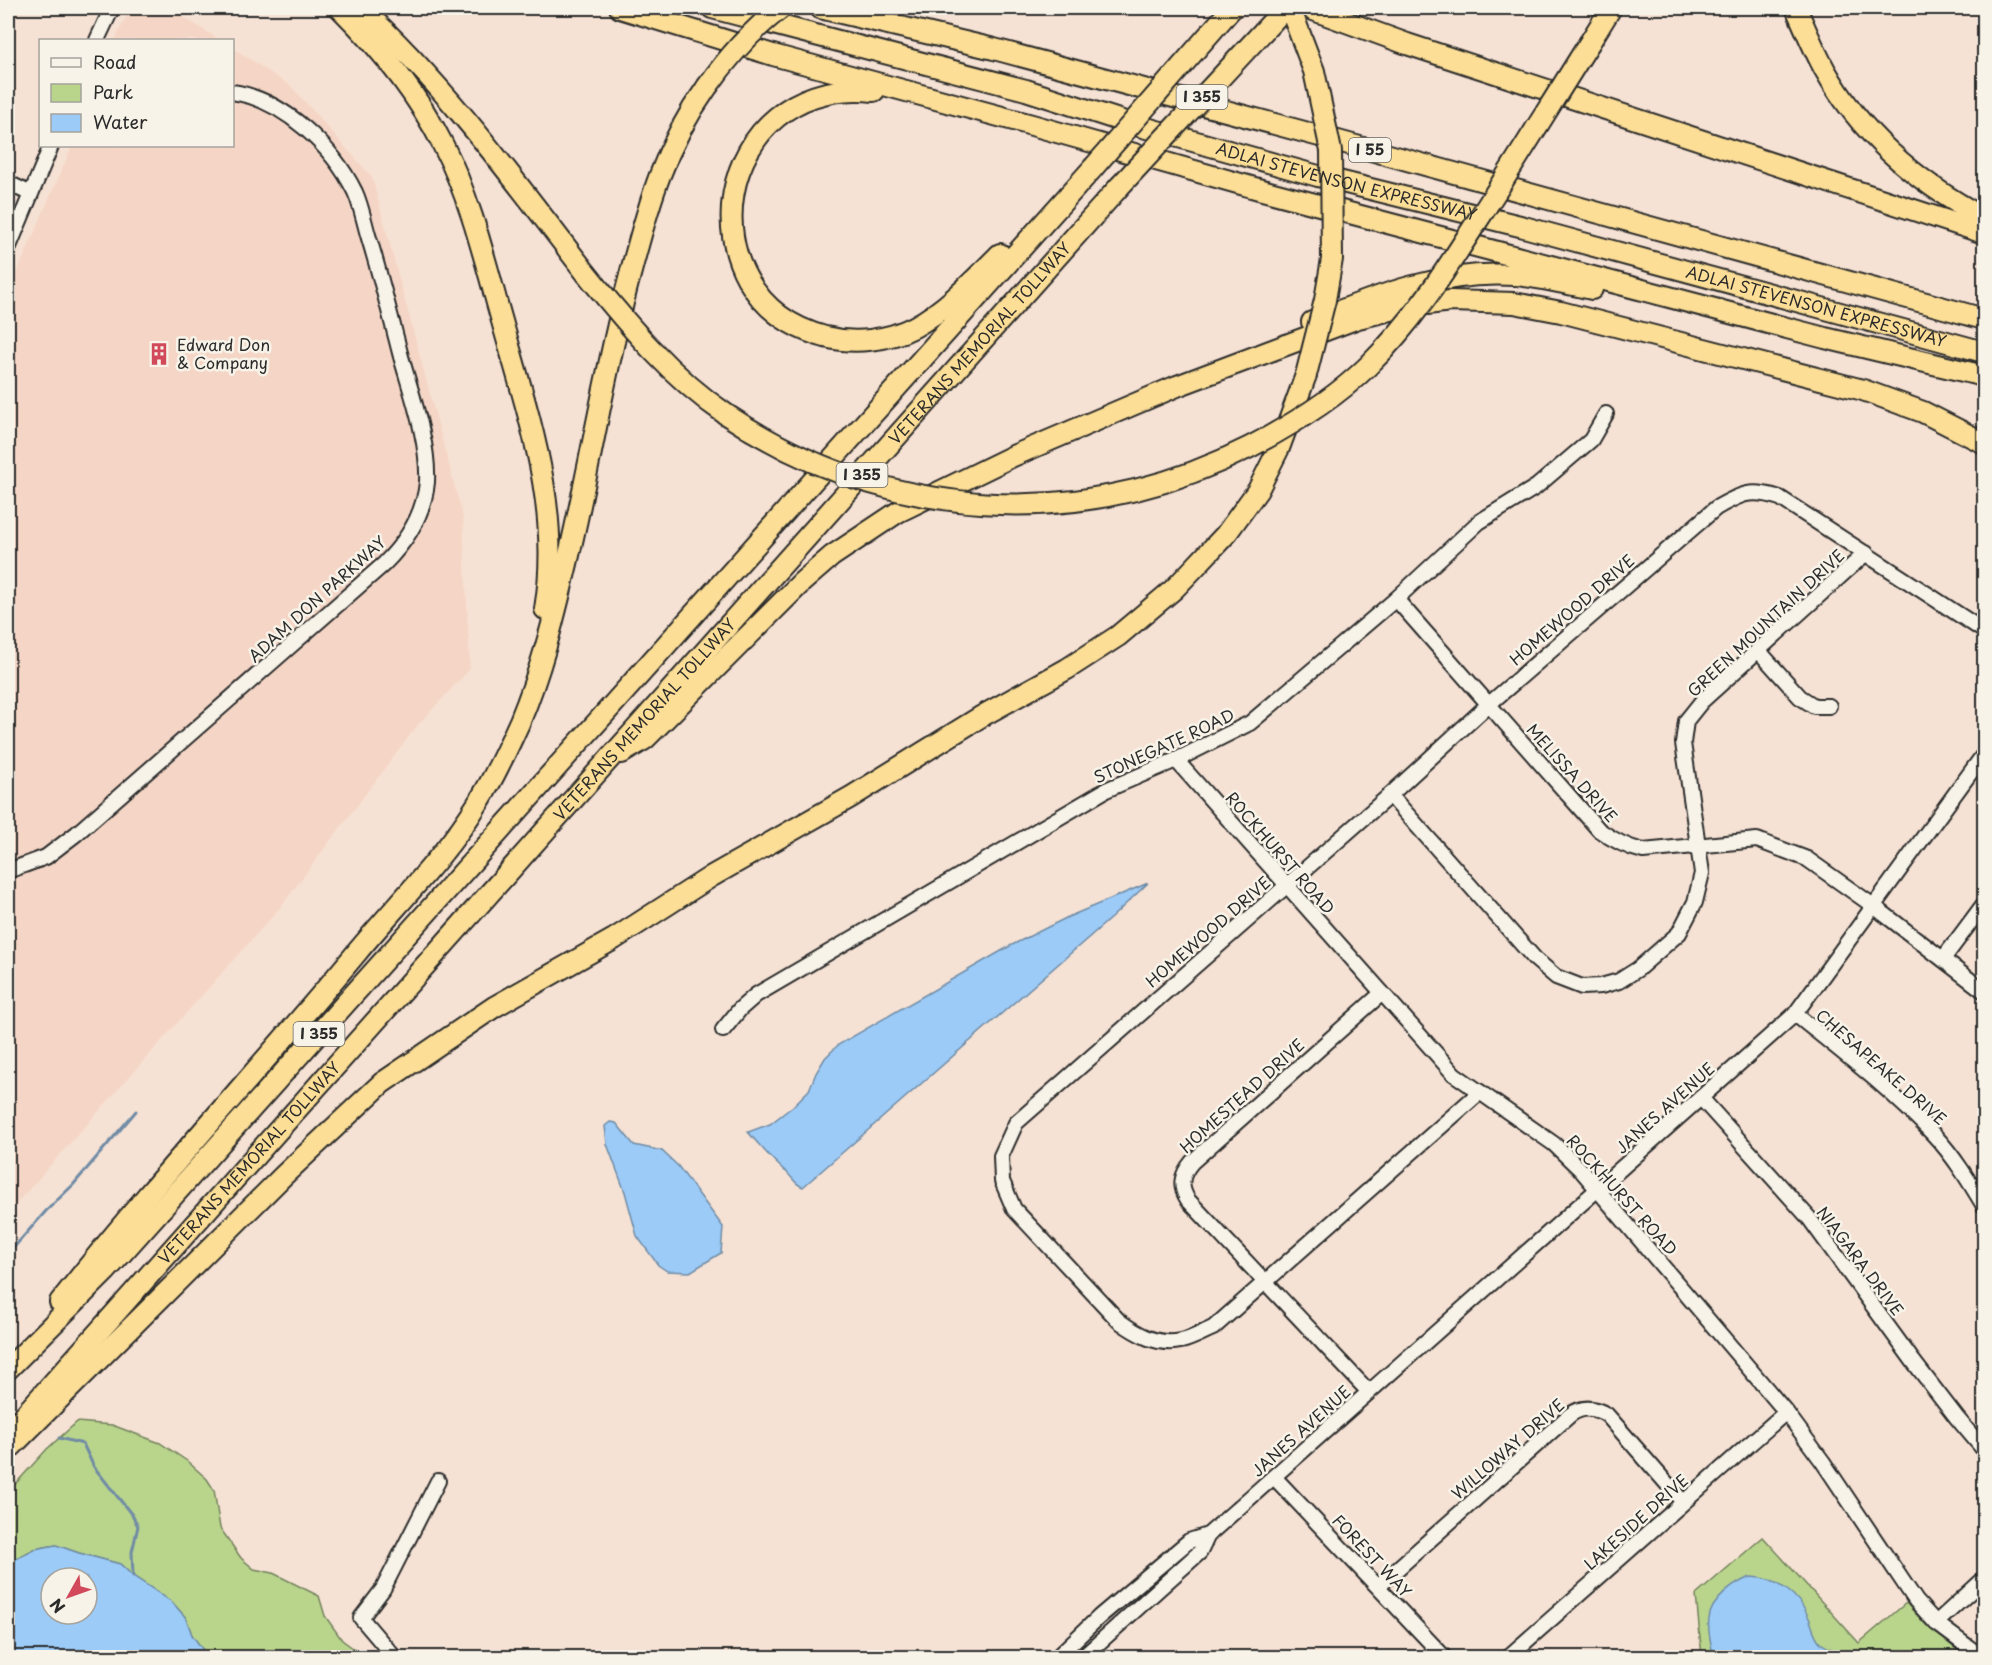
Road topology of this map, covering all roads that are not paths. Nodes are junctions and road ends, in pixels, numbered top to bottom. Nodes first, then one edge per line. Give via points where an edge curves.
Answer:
1 (112, 8) edge
2 (340, 8) edge
3 (361, 8) edge
4 (620, 8) edge
5 (712, 8) edge
6 (781, 8) edge
7 (820, 8) edge
8 (1232, 8) edge
9 (1285, 8) edge
10 (1290, 8) edge
11 (1308, 8) edge
12 (1611, 8) edge
13 (1796, 8) edge
14 (97, 39) edge
15 (234, 93) edge
16 (1032, 125) junction
17 (51, 147) edge
18 (1088, 174) junction
19 (8, 183) edge
20 (29, 193) junction
21 (1984, 218) edge
22 (1984, 233) edge
23 (8, 249) edge
24 (1696, 304) junction
25 (1984, 318) edge
26 (1984, 352) edge
27 (1984, 376) edge
28 (1177, 387) junction
29 (1606, 414) dead end
30 (1984, 443) edge
31 (1866, 553) junction
32 (1396, 599) junction
33 (1984, 631) edge
34 (1758, 650) junction
35 (529, 698) junction
36 (1488, 705) junction
37 (1828, 706) dead end
38 (1984, 754) edge
39 (1176, 760) junction
40 (604, 764) junction
41 (1390, 795) junction
42 (1697, 844) junction
43 (8, 871) edge
44 (1286, 885) junction
45 (1984, 904) edge
46 (1875, 907) junction
47 (1943, 959) junction
48 (1984, 991) edge
49 (1382, 993) junction
50 (1795, 1014) junction
51 (723, 1030) dead end
52 (1480, 1092) junction
53 (1701, 1098) junction
54 (1598, 1190) junction
55 (1984, 1206) edge
56 (1265, 1281) junction
57 (9, 1367) edge
58 (1369, 1392) junction
59 (1786, 1412) junction
60 (8, 1434) edge
61 (8, 1450) edge
62 (1984, 1450) edge
63 (1274, 1477) junction
64 (438, 1481) dead end
65 (1683, 1502) junction
66 (1208, 1535) junction
67 (1984, 1579) edge
68 (1378, 1586) junction
69 (1936, 1623) junction
70 (395, 1658) edge
71 (1056, 1658) edge
72 (1082, 1658) edge
73 (1445, 1658) edge
74 (1508, 1658) edge
75 (1983, 1658) edge

1 - 14 street
2 - 35 highway via 410,91 456,172 473,216 531,424 544,482 549,581
3 - 12 highway, bridge via 480,135 645,343 707,400 765,438 829,468 923,496 1012,506 1124,493 1181,476 1229,458 1275,434 1338,393 1396,338 1434,288
4 - 16 highway via 773,55
5 - 26 highway, ADLAI STEVENSON EXPRESSWAY / I 55 via 1026,90 1318,176 1558,236
6 - 35 highway, bridge via 745,39 723,65 687,115 659,175 617,325 551,632
7 - 25 highway, ADLAI STEVENSON EXPRESSWAY / I 55 via 1006,52
8 - 18 highway, VETERANS MEMORIAL TOLLWAY / I 355, bridge
9 - 40 highway, VETERANS MEMORIAL TOLLWAY / I 355, bridge via 1120,186
10 - 61 highway, bridge via 1314,71 1331,151 1332,259 1326,300 1306,375 1279,448 1258,490 1226,534 1174,589 1118,636 494,1007 382,1083
11 - 22 highway
13 - 21 highway via 1824,69 1857,120 1912,172
15 - 43 street, ADAM DON PARKWAY via 266,101 298,122 339,166 356,194 424,444 427,483 423,503 410,534 384,564 76,834 46,857
16 - 18 highway via 873,90 820,93 799,102 757,137 734,183 731,229 748,279 773,309 811,332 849,341 896,334 912,328 952,300 1051,202
16 - 24 highway
17 - 20 street
18 - 57 highway, VETERANS MEMORIAL TOLLWAY / I 355 via 106,1271
19 - 20 street
20 - 23 street
24 - 27 highway
24 - 28 highway via 1518,275 1479,274 1430,281 1370,298 1293,329
28 - 30 highway via 1358,318 1403,307 1479,300 1561,312 1863,390 1923,412
28 - 40 highway via 1013,456 898,512 859,537 802,582 645,739
29 - 32 street, STONEGATE ROAD via 1591,440 1536,487 1479,522
31 - 33 street, HOMEWOOD DRIVE
31 - 34 street, GREEN MOUNTAIN DRIVE
31 - 36 street, HOMEWOOD DRIVE via 1780,498 1760,492 1730,500
32 - 36 street, MELISSA DRIVE
32 - 39 street, STONEGATE ROAD via 1250,723
34 - 37 street via 1800,697 1814,706
34 - 42 street, GREEN MOUNTAIN DRIVE via 1702,701 1686,721 1683,743
35 - 57 highway via 497,771 444,849 104,1246
36 - 41 street, HOMEWOOD DRIVE
36 - 42 street, MELISSA DRIVE via 1607,836 1643,851
38 - 46 street, JANES AVENUE
39 - 44 street, ROCKHURST ROAD
39 - 51 street, STONEGATE ROAD via 1106,790 756,995
40 - 60 highway, VETERANS MEMORIAL TOLLWAY / I 355
41 - 42 street, GREEN MOUNTAIN DRIVE via 1535,959 1556,977 1582,987 1618,981 1638,969 1678,933 1695,902 1702,873
41 - 44 street, HOMEWOOD DRIVE
42 - 46 street, MELISSA DRIVE via 1757,840 1807,859
44 - 49 street, ROCKHURST ROAD
44 - 56 street, HOMEWOOD DRIVE via 1016,1123 1001,1156 1002,1181 1014,1209 1119,1321 1137,1334 1158,1341 1181,1341 1212,1328
45 - 47 street
46 - 47 street, MELISSA DRIVE
46 - 50 street, JANES AVENUE
47 - 48 street, MELISSA DRIVE
49 - 52 street, ROCKHURST ROAD via 1454,1074
49 - 56 street, HOMESTEAD DRIVE via 1185,1170 1182,1187 1188,1200
50 - 53 street, JANES AVENUE
50 - 55 street, CHESAPEAKE DRIVE via 1934,1134
52 - 54 street, ROCKHURST ROAD via 1554,1144
52 - 56 street, HOMEWOOD DRIVE
53 - 54 street, JANES AVENUE
53 - 62 street, NIAGARA DRIVE via 1809,1218 1913,1361
54 - 58 street, JANES AVENUE
54 - 59 street, ROCKHURST ROAD
56 - 58 street, HOMESTEAD DRIVE
58 - 63 street, JANES AVENUE
59 - 65 street, LAKESIDE DRIVE
59 - 69 street, ROCKHURST ROAD via 1906,1587
63 - 66 street, JANES AVENUE
63 - 68 street, FOREST WAY
64 - 70 street via 383,1589 361,1618
65 - 68 street, WILLOWAY DRIVE via 1606,1414 1594,1408 1580,1409
65 - 74 street, LAKESIDE DRIVE
66 - 71 street, JANES AVENUE via 1189,1541
66 - 72 street, JANES AVENUE via 1200,1552
67 - 69 street
68 - 73 street, FOREST WAY
69 - 75 street, ROCKHURST ROAD

